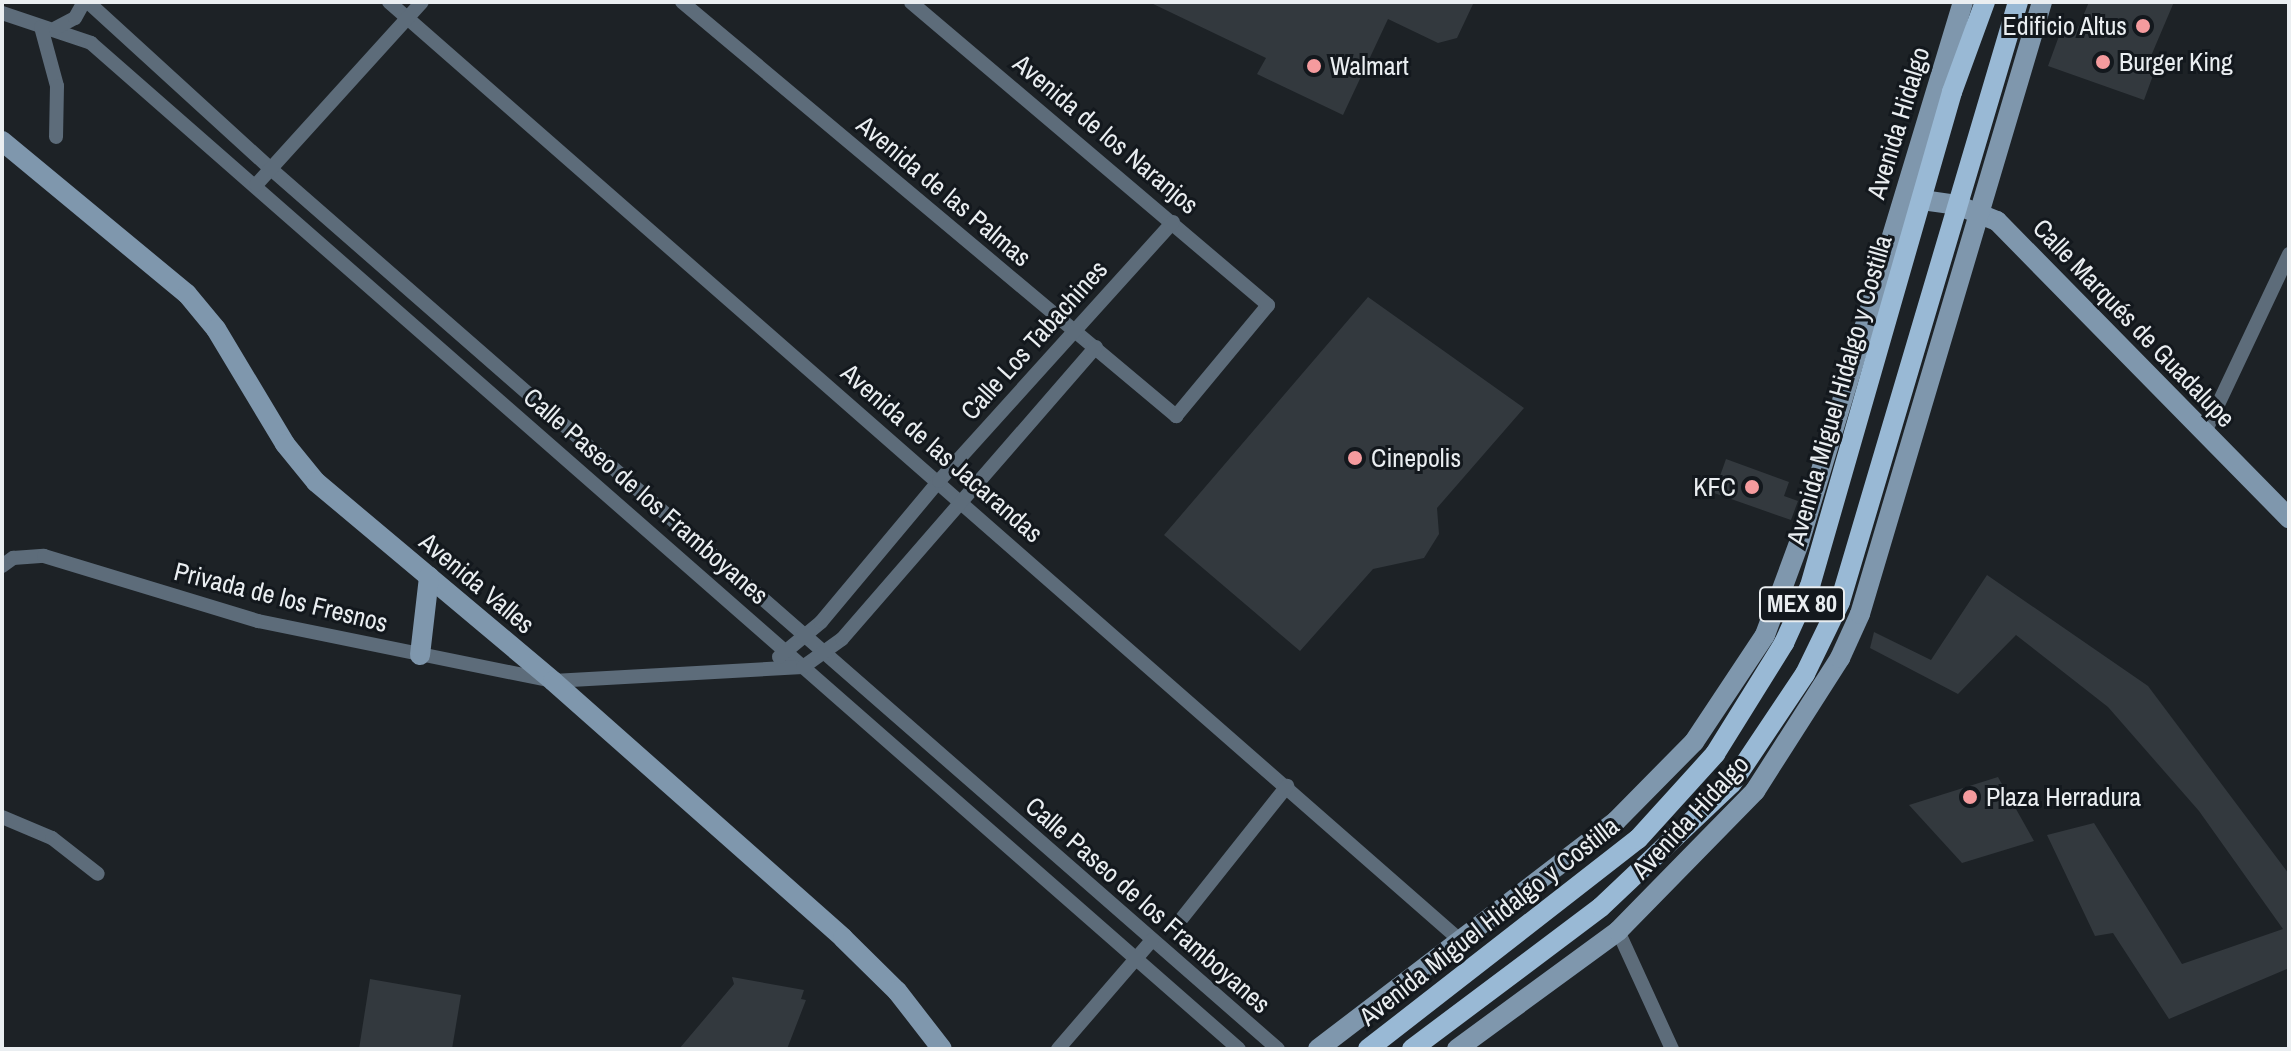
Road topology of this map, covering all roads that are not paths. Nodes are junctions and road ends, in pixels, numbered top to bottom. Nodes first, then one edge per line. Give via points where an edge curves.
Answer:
1 (86, 2) edge
2 (389, 2) edge
3 (422, 2) edge
4 (682, 2) edge
5 (911, 2) edge
6 (1963, 2) edge
7 (1985, 2) edge
8 (2018, 2) edge
9 (2042, 2) edge
10 (2, 13) edge
11 (408, 18) junction
12 (49, 28) junction
13 (56, 137) dead end
14 (2, 141) edge
15 (271, 169) junction
16 (256, 185) junction
17 (1922, 200) junction
18 (1966, 209) junction
19 (1173, 222) junction
20 (2289, 254) edge
21 (1074, 331) junction
22 (1096, 347) junction
23 (1176, 416) joint
24 (2205, 432) junction
25 (939, 481) junction
26 (961, 501) junction
27 (2289, 518) edge
28 (2, 566) edge
29 (429, 577) junction
30 (805, 638) junction
31 (1774, 639) junction
32 (787, 651) junction
33 (420, 655) junction
34 (825, 655) junction
35 (768, 666) junction
36 (803, 667) junction
37 (553, 681) junction
38 (1287, 786) junction
39 (2, 817) edge
40 (98, 874) dead end
41 (1179, 922) dead end
42 (1618, 931) junction
43 (1152, 940) junction
44 (1462, 942) junction
45 (1136, 958) junction
46 (1236, 1013) junction
47 (1221, 1033) junction
48 (942, 1049) edge
49 (1058, 1049) edge
50 (1239, 1049) edge
51 (1278, 1049) edge
52 (1318, 1049) edge
53 (1368, 1049) edge
54 (1412, 1049) edge
55 (1457, 1049) edge
56 (1672, 1049) edge

1 - 12 street via 75,18
1 - 15 street, Calle Paseo de los Framboyanes
2 - 11 street, Avenida de las Jacarandas
3 - 11 street
4 - 21 street, Avenida de las Palmas
5 - 19 street, Avenida de los Naranjos
6 - 31 street, Avenida Hidalgo
7 - 17 main road, Avenida Miguel Hidalgo y Costilla / MEX 80 via 1952,92
8 - 18 main road, Avenida Miguel Hidalgo y Costilla / MEX 80
9 - 18 street, Avenida Hidalgo
10 - 12 street, Calle Paseo de los Framboyanes
11 - 15 street
11 - 25 street, Avenida de las Jacarandas
12 - 13 street via 57,86
12 - 16 street, Calle Paseo de los Framboyanes via 91,43
14 - 29 street, Avenida Valles via 187,294 216,329 285,444 316,482
15 - 16 street
15 - 30 street, Calle Paseo de los Framboyanes
16 - 32 street, Calle Paseo de los Framboyanes
17 - 18 street, Calle Marqués de Guadalupe
17 - 31 main road, Avenida Miguel Hidalgo y Costilla / MEX 80 via 1810,586
18 - 24 street, Calle Marqués de Guadalupe via 1997,221
18 - 42 street, Avenida Hidalgo via 1860,614 1840,658 1755,791
18 - 54 main road, Avenida Miguel Hidalgo y Costilla / MEX 80 via 1840,602 1805,674 1732,783 1601,907
19 - 21 street, Calle Los Tabachines
19 - 23 street, Avenida de los Naranjos via 1268,305
20 - 24 street
21 - 22 street, Avenida de las Palmas
21 - 25 street, Calle Los Tabachines
22 - 23 street, Avenida de las Palmas
22 - 26 street, Calle Los Tabachines
24 - 27 street, Calle Marqués de Guadalupe
25 - 26 street, Avenida de las Jacarandas
25 - 30 street, Calle Los Tabachines
26 - 34 street, Calle Los Tabachines
26 - 38 street, Avenida de las Jacarandas
28 - 33 street, Privada de los Fresnos via 13,558 44,556 258,621
29 - 33 street
29 - 37 street, Avenida Valles
30 - 32 street, Calle Los Tabachines
30 - 34 street, Calle Paseo de los Framboyanes
31 - 44 street, Avenida Hidalgo via 1694,742 1616,821
31 - 53 main road, Avenida Miguel Hidalgo y Costilla / MEX 80 via 1715,754 1638,839
32 - 35 street, Calle Los Tabachines
32 - 36 street, Calle Paseo de los Framboyanes
33 - 37 street, Privada de los Fresnos
34 - 36 street, Calle Los Tabachines
34 - 43 street, Calle Paseo de los Framboyanes
35 - 36 street
35 - 37 street
36 - 45 street, Calle Paseo de los Framboyanes
37 - 48 street, Avenida Valles via 843,938 897,991
38 - 41 street
38 - 44 street, Avenida de las Jacarandas
39 - 40 street via 52,838
42 - 55 street, Avenida Hidalgo
42 - 56 street
43 - 45 street
43 - 46 street, Calle Paseo de los Framboyanes
44 - 52 street, Avenida Hidalgo
45 - 47 street, Calle Paseo de los Framboyanes
45 - 49 street
46 - 47 street
46 - 51 street, Calle Paseo de los Framboyanes
47 - 50 street, Calle Paseo de los Framboyanes

